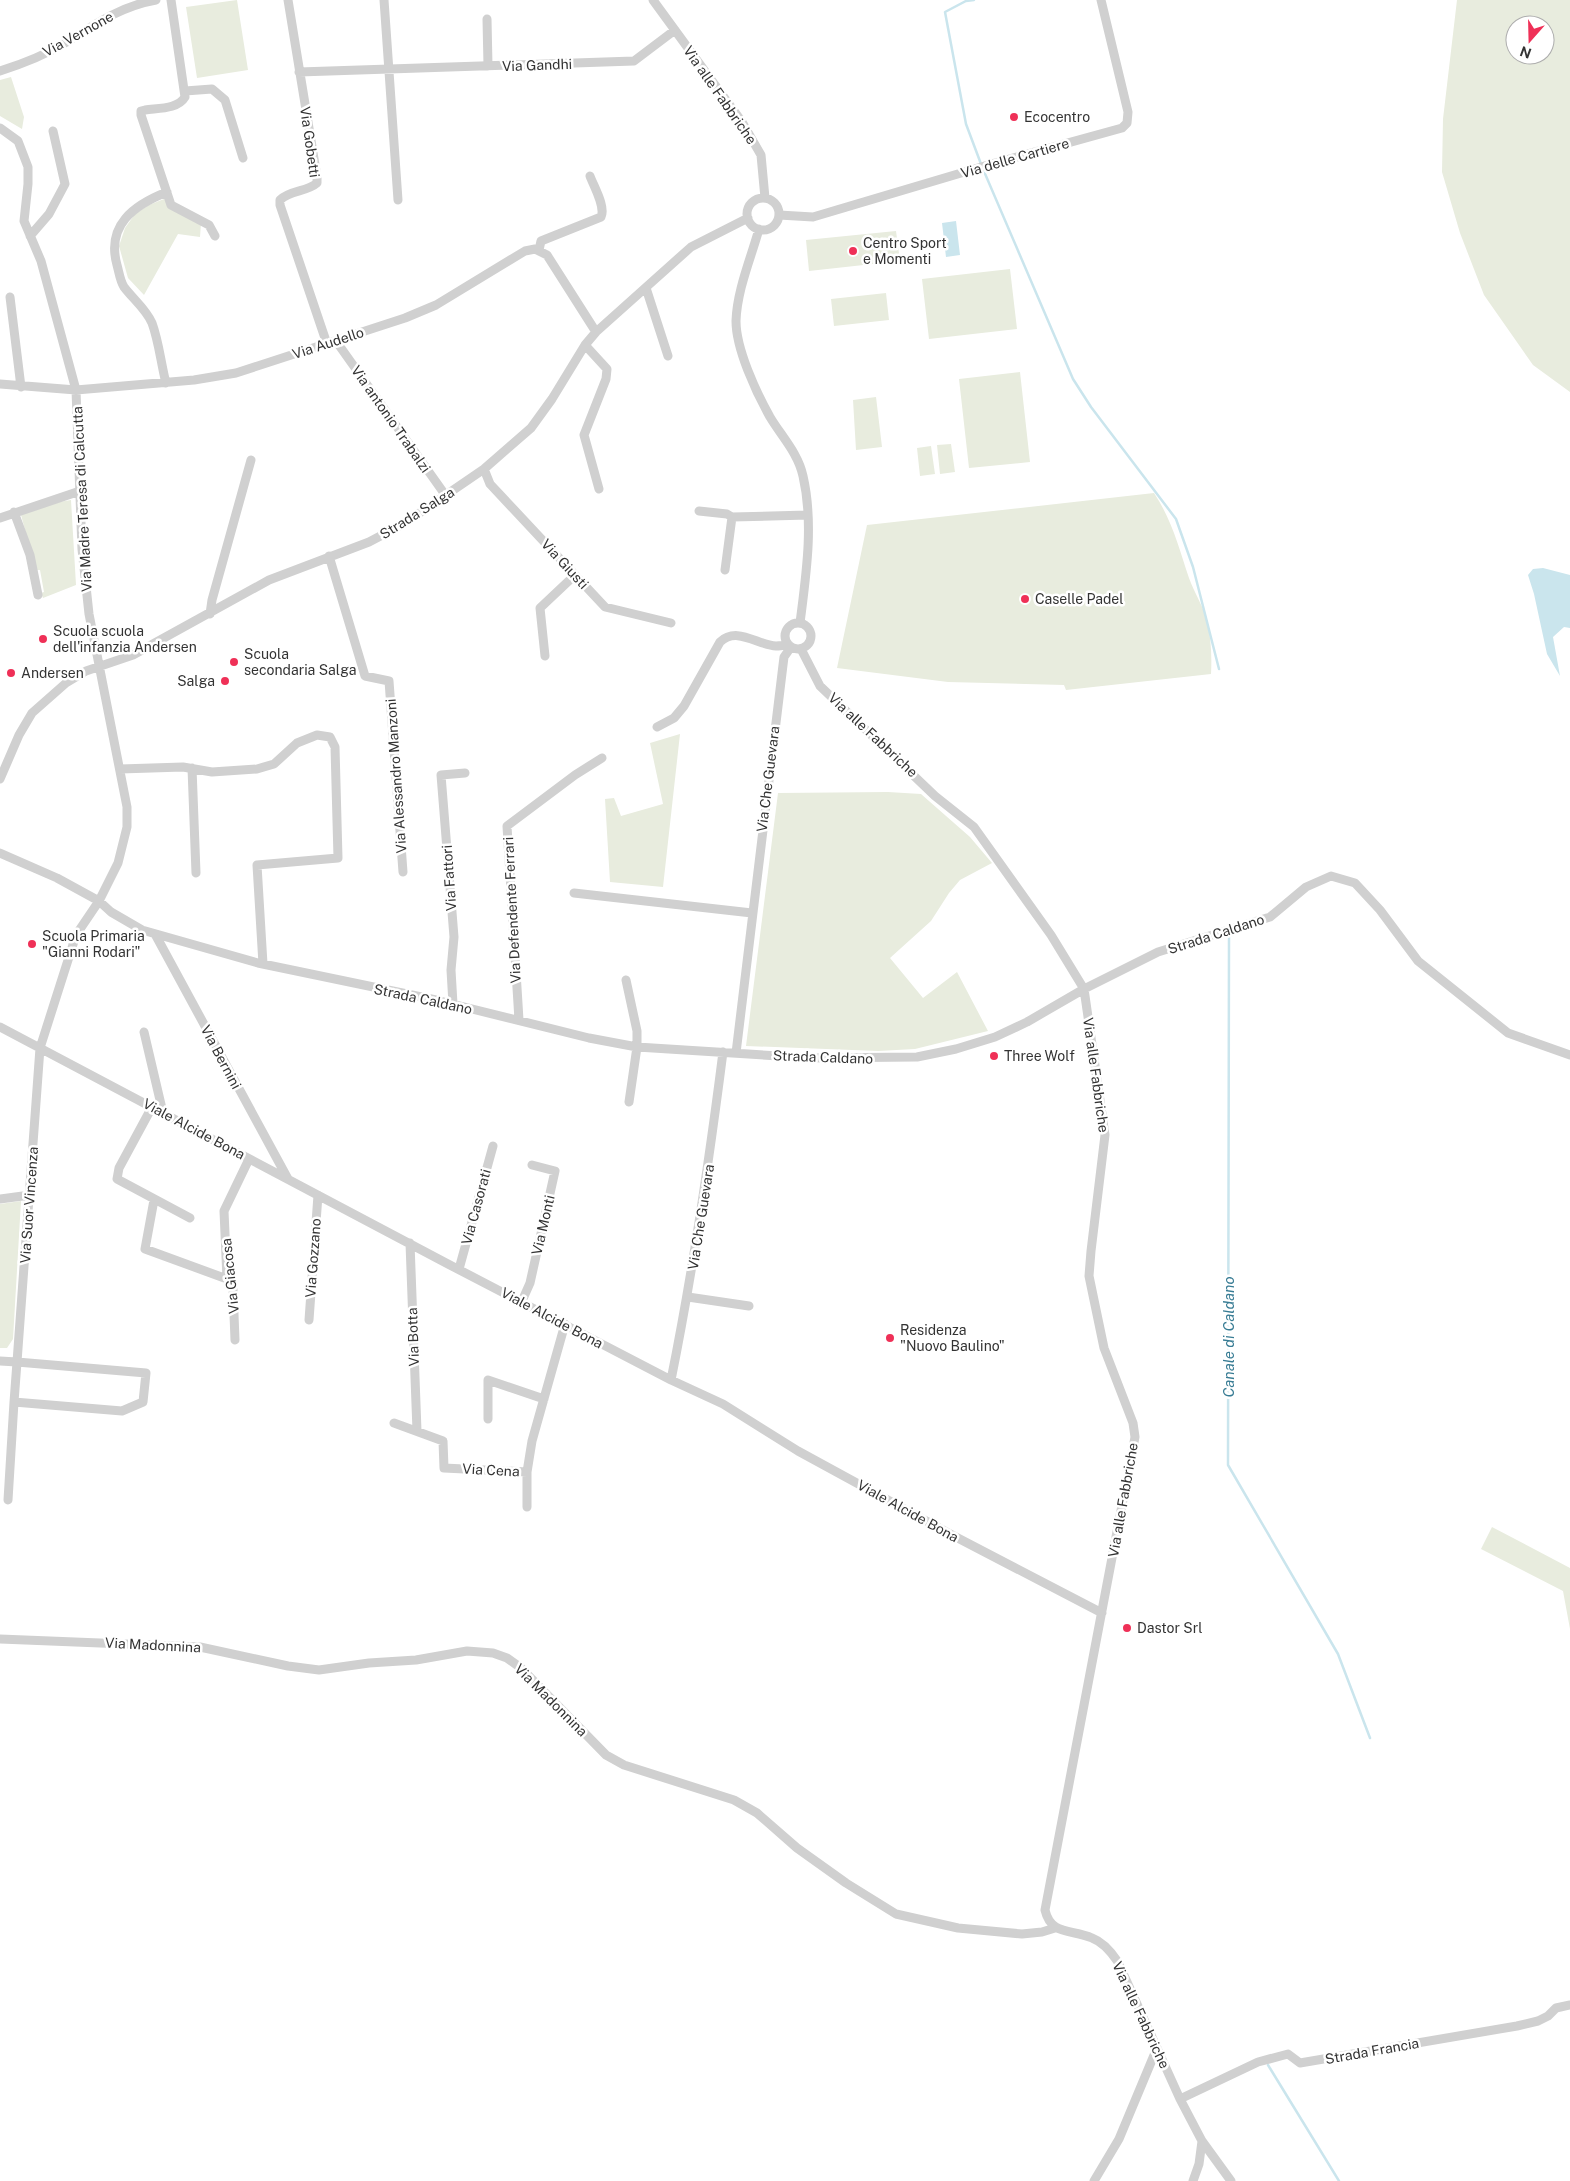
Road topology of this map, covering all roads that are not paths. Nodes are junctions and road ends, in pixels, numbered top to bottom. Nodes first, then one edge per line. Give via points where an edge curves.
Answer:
1 (156, 0) edge
2 (171, 0) edge
3 (288, 0) edge
4 (384, 0) edge
5 (653, 0) edge
6 (1102, 0) edge
7 (487, 19) dead end
8 (675, 30) junction
9 (488, 66) junction
10 (389, 69) junction
11 (0, 71) edge
12 (299, 72) junction
13 (185, 91) junction
14 (0, 128) edge
15 (53, 131) dead end
16 (243, 158) dead end
17 (590, 176) dead end
18 (167, 192) junction
19 (765, 198) junction
20 (398, 200) dead end
21 (779, 215) junction
22 (748, 218) junction
23 (759, 229) junction
24 (30, 236) junction
25 (215, 236) dead end
26 (539, 250) junction
27 (646, 288) junction
28 (10, 297) dead end
29 (596, 332) junction
30 (332, 342) junction
31 (585, 345) junction
32 (668, 356) dead end
33 (166, 383) junction
34 (0, 384) edge
35 (22, 387) junction
36 (76, 390) junction
37 (251, 460) dead end
38 (484, 469) junction
39 (599, 489) dead end
40 (80, 491) junction
41 (446, 496) junction
42 (699, 511) dead end
43 (14, 512) junction
44 (808, 515) junction
45 (732, 517) junction
46 (0, 518) edge
47 (329, 556) junction
48 (724, 570) dead end
49 (576, 576) junction
50 (38, 595) dead end
51 (210, 614) junction
52 (671, 623) dead end
53 (800, 623) junction
54 (789, 646) junction
55 (801, 649) junction
56 (545, 656) dead end
57 (99, 666) junction
58 (657, 727) dead end
59 (602, 758) dead end
60 (192, 768) junction
61 (120, 769) junction
62 (465, 773) dead end
63 (0, 779) edge
64 (0, 853) edge
65 (403, 872) dead end
66 (196, 873) dead end
67 (574, 893) dead end
68 (99, 901) junction
69 (752, 913) junction
70 (155, 934) junction
71 (263, 964) junction
72 (626, 980) dead end
73 (1084, 989) junction
74 (453, 1004) junction
75 (519, 1020) junction
76 (0, 1027) edge
77 (144, 1032) dead end
78 (637, 1047) junction
79 (40, 1048) junction
80 (723, 1052) junction
81 (736, 1053) junction
82 (1570, 1055) edge
83 (629, 1102) dead end
84 (152, 1107) junction
85 (163, 1113) junction
86 (493, 1146) dead end
87 (249, 1159) junction
88 (532, 1165) dead end
89 (288, 1179) junction
90 (30, 1195) junction
91 (318, 1195) junction
92 (0, 1199) edge
93 (154, 1200) junction
94 (190, 1218) dead end
95 (410, 1244) junction
96 (459, 1269) junction
97 (227, 1279) junction
98 (688, 1297) junction
99 (522, 1301) junction
100 (749, 1306) dead end
101 (309, 1320) dead end
102 (565, 1324) junction
103 (235, 1340) dead end
104 (0, 1361) edge
105 (17, 1362) junction
106 (671, 1380) junction
107 (544, 1399) junction
108 (14, 1402) junction
109 (488, 1419) dead end
110 (394, 1423) dead end
111 (417, 1431) junction
112 (528, 1472) junction
113 (8, 1500) dead end
114 (527, 1507) dead end
115 (1102, 1612) junction
116 (0, 1639) edge
117 (1055, 1928) junction
118 (1570, 2005) edge
119 (1157, 2048) junction
120 (1180, 2100) junction
121 (1202, 2141) junction
122 (1094, 2181) edge
123 (1193, 2181) edge
124 (1231, 2181) edge

1 - 11 street, Via Vernone via 126,8 46,52
2 - 13 street
3 - 12 street, Via Gobetti
4 - 10 street
5 - 8 street, Via alle Fabbriche
6 - 21 street, Via delle Cartiere via 1128,112 1125,126 813,217
7 - 9 street
8 - 9 street, Via Gandhi via 634,61
8 - 19 street, Via alle Fabbriche via 742,122 761,154
9 - 10 street, Via Gandhi
10 - 12 street, Via Gandhi
10 - 20 street
12 - 30 street, Via Gobetti via 317,183 284,196 280,205
13 - 16 street via 212,89 225,100
13 - 18 street via 182,102 176,105 142,111
14 - 24 street, Via Madre Teresa di Calcutta via 18,141 28,167 24,221
15 - 24 street via 65,184 49,214
17 - 26 street via 602,207 601,217 541,241
18 - 25 street via 171,205 209,225
18 - 33 street via 146,201 126,217 117,233 114,254 123,285 152,323
19 - 21 street via 774,202
19 - 22 street via 753,201 748,208
21 - 23 street via 772,226
22 - 23 street
22 - 27 street, Strada Salga via 691,248
23 - 44 street via 736,321 740,351 770,415 795,453 803,475
24 - 36 street, Via Madre Teresa di Calcutta via 41,261
26 - 29 street via 546,255
26 - 30 street, Via Audello via 520,254 436,305
27 - 29 street, Strada Salga
27 - 32 street
28 - 35 street
29 - 31 street, Strada Salga
30 - 33 street, Via Audello via 236,373
30 - 41 street, Via antonio Trabalzi
31 - 38 street, Strada Salga via 531,428
31 - 39 street via 607,369 584,435
33 - 36 street, Via Audello
34 - 35 street, Via Audello
35 - 36 street, Via Audello
36 - 40 street, Via Madre Teresa di Calcutta
37 - 51 street
38 - 41 street, Strada Salga
38 - 49 street, Via Giusti via 490,484
40 - 43 street
40 - 57 street, Via Madre Teresa di Calcutta via 82,550
41 - 47 street, Strada Salga via 405,523
42 - 45 street
43 - 46 street
43 - 50 street via 30,555
44 - 45 street
44 - 53 street via 806,576
45 - 48 street
47 - 51 street, Strada Salga via 270,580
47 - 65 street, Via Alessandro Manzoni via 365,676 389,681
49 - 52 street, Via Giusti via 605,607
49 - 56 street via 540,608
51 - 57 street, Strada Salga via 133,655
53 - 54 street via 787,630
53 - 55 street via 806,625 812,635 807,646
54 - 55 street
54 - 58 street via 775,646 742,636 725,637 684,706 674,718
54 - 69 street, Via Che Guevara via 784,657
55 - 73 street, Via alle Fabbriche via 820,686 935,796 974,827 1051,935
57 - 61 street, Via Madre Teresa di Calcutta
57 - 63 street, Strada Salga via 66,683 32,713 19,734
59 - 75 street, Via Defendente Ferrari via 507,826
60 - 61 street
60 - 66 street
60 - 71 street via 212,772 257,769 274,764 297,743 317,734 330,737 335,747 338,858 257,865
61 - 68 street, Via Madre Teresa di Calcutta via 127,827 118,863
62 - 74 street, Via Fattori via 441,775 454,937 451,970
64 - 68 street, Strada Caldano via 58,878
67 - 69 street
68 - 70 street, Strada Caldano via 111,912
68 - 79 street, Via Madre Teresa di Calcutta via 76,935
69 - 81 street, Via Che Guevara
70 - 71 street, Strada Caldano
70 - 89 street, Via Bernini
71 - 74 street, Strada Caldano
72 - 78 street via 637,1031
73 - 81 street, Strada Caldano via 995,1037 917,1057 811,1058
73 - 82 street, Strada Caldano via 1158,952 1270,917 1306,887 1331,876 1355,883 1418,961 1508,1033
73 - 115 street, Via alle Fabbriche via 1105,1135 1089,1276 1104,1348 1133,1422 1135,1436
74 - 75 street, Strada Caldano
75 - 78 street, Strada Caldano
76 - 79 street, Viale Alcide Bona
77 - 85 street
78 - 80 street, Strada Caldano
78 - 83 street
79 - 84 street, Viale Alcide Bona
79 - 90 street, Via Suor Vincenza
80 - 81 street, Strada Caldano
80 - 98 street, Via Che Guevara
84 - 85 street, Viale Alcide Bona
84 - 93 street via 117,1174 119,1182
85 - 87 street, Viale Alcide Bona
86 - 96 street, Via Casorati
87 - 89 street, Viale Alcide Bona
87 - 97 street, Via Giacosa via 224,1212
88 - 99 street, Via Monti via 555,1171 530,1284
89 - 91 street, Viale Alcide Bona
90 - 92 street
90 - 105 street, Via Suor Vincenza
91 - 95 street, Viale Alcide Bona
91 - 101 street, Via Gozzano
93 - 94 street
93 - 97 street via 145,1249
95 - 96 street, Viale Alcide Bona
95 - 111 street, Via Botta
96 - 99 street, Viale Alcide Bona
97 - 103 street, Via Giacosa via 233,1289
98 - 100 street
98 - 106 street, Via Che Guevara
99 - 102 street, Viale Alcide Bona
102 - 106 street, Viale Alcide Bona
102 - 107 street, Via Cena
104 - 105 street
105 - 108 street, Via Suor Vincenza
105 - 108 street via 146,1373 143,1402 122,1411
106 - 115 street, Viale Alcide Bona via 723,1404 798,1451 952,1536
107 - 109 street via 488,1380
107 - 112 street, Via Cena via 532,1441
108 - 113 street, Via Suor Vincenza
110 - 111 street, Via Cena
111 - 112 street, Via Cena via 443,1441 444,1468
112 - 114 street, Via Cena
115 - 117 street, Via alle Fabbriche via 1046,1910 1047,1920
116 - 117 street, Via Madonnina via 200,1647 319,1670 467,1651 492,1653 522,1668 606,1755 624,1765 734,1800 757,1813 797,1848 846,1883 896,1914 958,1928 1022,1934
117 - 119 street, Via alle Fabbriche via 1094,1938 1111,1953
118 - 120 street, Strada Francia via 1556,2008 1543,2019 1524,2024 1300,2063 1288,2054 1258,2062
119 - 120 street, Via alle Fabbriche
119 - 122 street via 1119,2139
120 - 121 street, Via alle Fabbriche
121 - 123 street via 1200,2164
121 - 124 street, Via alle Fabbriche

